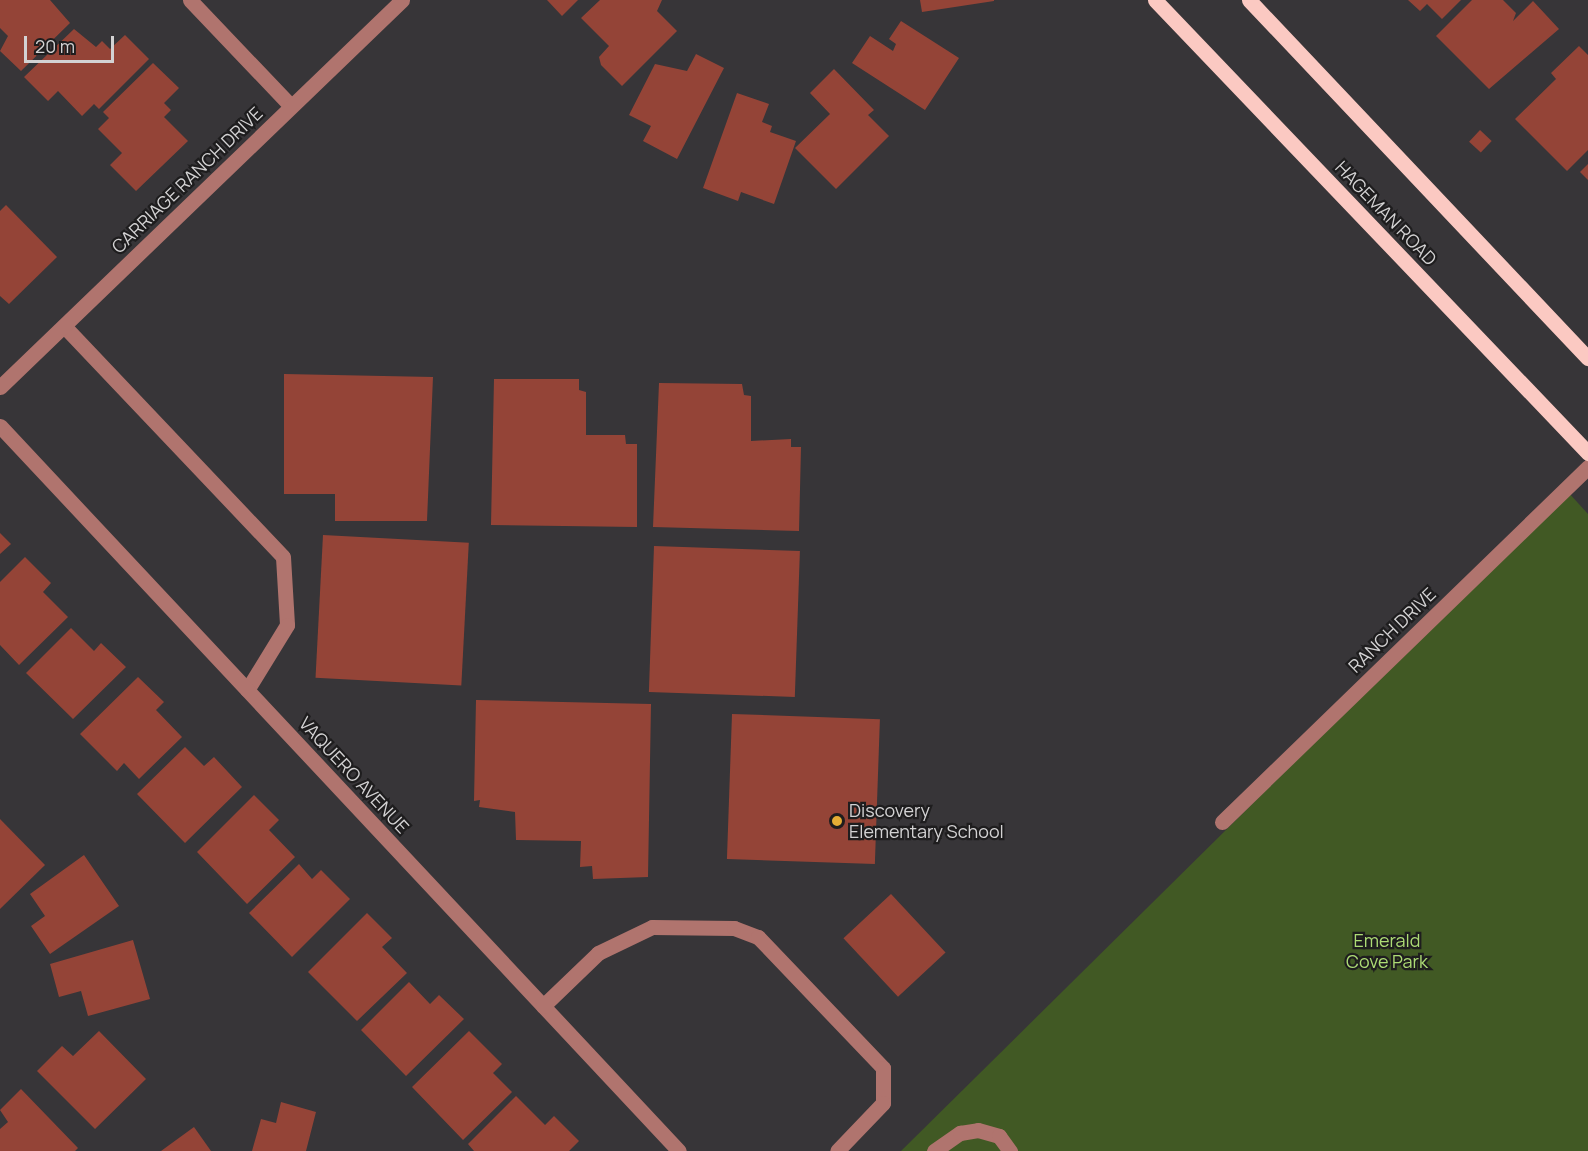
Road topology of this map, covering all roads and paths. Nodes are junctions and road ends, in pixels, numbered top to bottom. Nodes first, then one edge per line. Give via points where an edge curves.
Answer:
1 (190, 0) edge
2 (402, 0) edge
3 (1155, 0) edge
4 (1249, 0) edge
5 (291, 106) junction
6 (64, 326) junction
7 (1588, 358) edge
8 (0, 387) edge
9 (0, 426) edge
10 (1588, 453) edge
11 (1588, 467) edge
12 (247, 690) junction
13 (1222, 822) dead end
14 (543, 1005) junction
15 (679, 1151) edge
16 (837, 1151) edge
17 (934, 1151) edge
18 (1010, 1151) edge

1 - 5 street
2 - 5 street, CARRIAGE RANCH DRIVE
3 - 10 main road, HAGEMAN ROAD
4 - 7 main road
5 - 6 street, CARRIAGE RANCH DRIVE
6 - 8 street, CARRIAGE RANCH DRIVE
6 - 12 street via 283,557 287,625
9 - 12 street, VAQUERO AVENUE
11 - 13 street, RANCH DRIVE
12 - 14 street, VAQUERO AVENUE
14 - 15 street, VAQUERO AVENUE
14 - 16 street via 598,953 652,927 734,928 758,937 883,1068 883,1103
17 - 18 street via 960,1133 978,1130 999,1136

